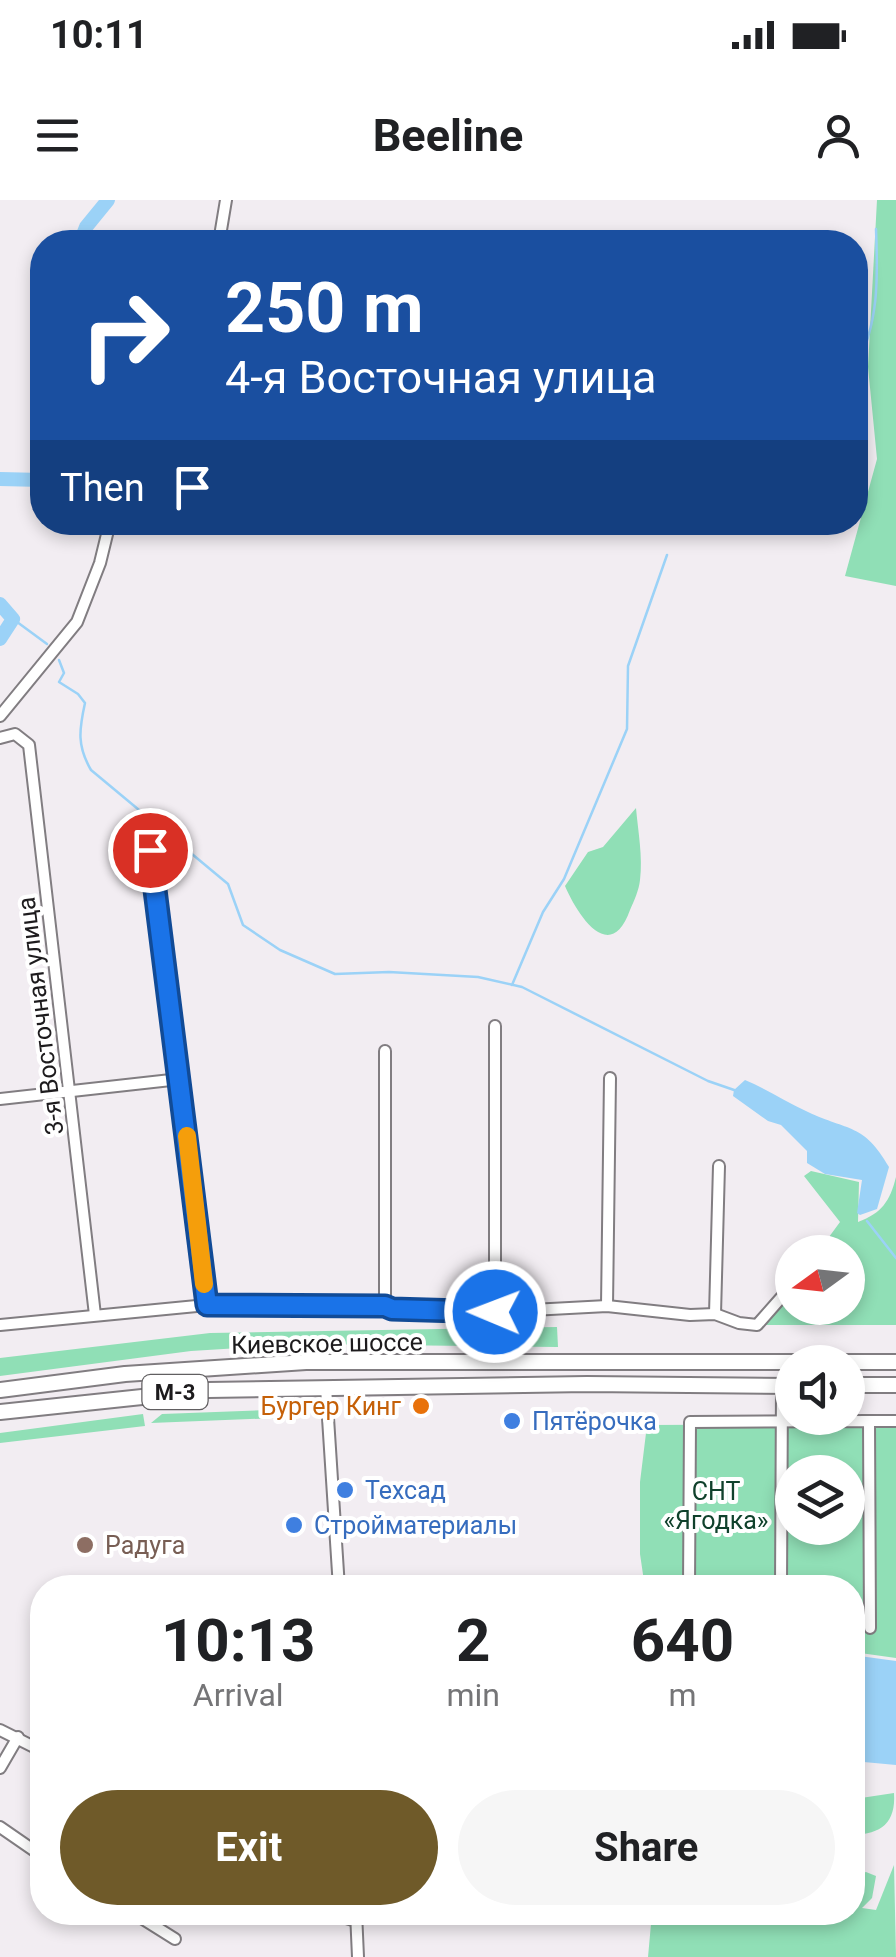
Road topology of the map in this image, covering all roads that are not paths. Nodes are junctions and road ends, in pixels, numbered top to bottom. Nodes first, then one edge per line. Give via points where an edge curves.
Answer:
1 (226, 200) edge
2 (221, 230) edge
3 (107, 535) edge
4 (0, 716) edge
5 (0, 738) edge
6 (150, 850) dead end
7 (496, 1026) dead end
8 (385, 1051) dead end
9 (610, 1078) dead end
10 (180, 1079) junction
11 (68, 1091) junction
12 (0, 1099) edge
13 (719, 1166) dead end
14 (775, 1303) edge
15 (207, 1305) junction
16 (385, 1306) junction
17 (606, 1306) junction
18 (495, 1312) junction
19 (715, 1314) junction
20 (96, 1316) junction
21 (0, 1325) edge
22 (896, 1362) edge
23 (143, 1373) junction
24 (865, 1385) edge
25 (896, 1385) edge
26 (775, 1386) edge
27 (326, 1387) junction
28 (0, 1390) edge
29 (147, 1394) junction
30 (0, 1412) edge
31 (775, 1421) edge
32 (865, 1421) edge
33 (869, 1421) junction
34 (896, 1421) edge
35 (782, 1435) edge
36 (337, 1575) edge
37 (689, 1575) edge
38 (781, 1575) edge
39 (870, 1628) dead end
40 (0, 1730) edge
41 (18, 1737) junction
42 (30, 1744) edge
43 (0, 1768) edge
44 (0, 1828) edge
45 (30, 1848) edge
46 (154, 1925) edge
47 (356, 1925) edge
48 (175, 1938) dead end
49 (358, 1957) edge

1 - 2 street
3 - 4 street via 77,622
5 - 11 street, 3-я Восточная улица via 15,734 29,745
6 - 10 street
7 - 18 street
8 - 16 street
9 - 17 street
10 - 11 street
10 - 15 street
11 - 12 street
11 - 20 street, 3-я Восточная улица
13 - 19 street
14 - 19 street via 757,1325
15 - 16 street
15 - 20 street
16 - 18 street
17 - 18 street
17 - 19 street
20 - 21 street
22 - 23 highway, Киевское шоссе / М-3 via 306,1362
23 - 28 highway, Киевское шоссе / М-3
23 - 29 highway via 134,1388
24 - 25 highway
26 - 27 highway, Киевское шоссе / М-3
27 - 29 highway, Киевское шоссе / М-3
27 - 36 street
29 - 30 highway, Киевское шоссе / М-3
31 - 37 street via 690,1422
32 - 33 street
33 - 34 street
33 - 39 street
35 - 38 street
40 - 41 street
41 - 42 street
41 - 43 street
44 - 45 street
46 - 48 street
47 - 49 street

